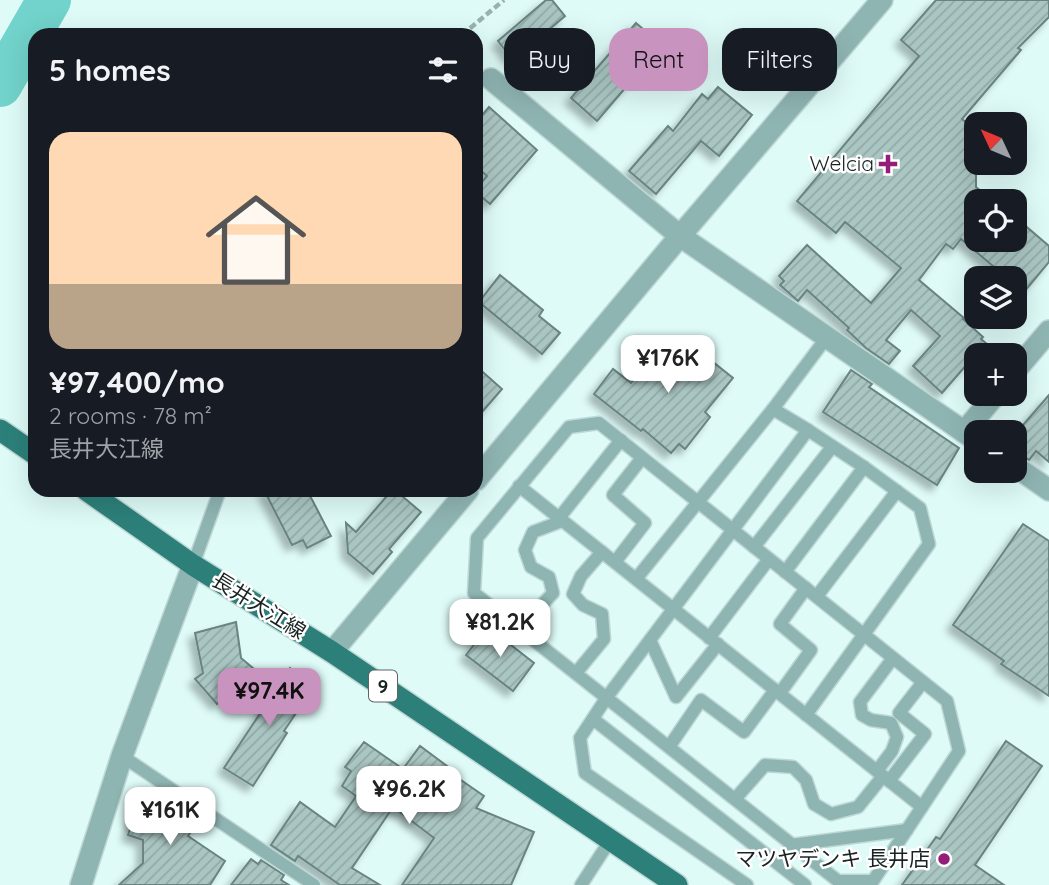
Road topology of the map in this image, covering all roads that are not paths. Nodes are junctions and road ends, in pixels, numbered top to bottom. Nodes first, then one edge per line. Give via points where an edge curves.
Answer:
1 (882, 0) edge
2 (483, 82) edge
3 (680, 236) junction
4 (1049, 331) edge
5 (827, 337) junction
6 (1027, 357) edge
7 (773, 409) junction
8 (0, 429) edge
9 (808, 430) junction
10 (964, 432) edge
11 (621, 440) junction
12 (832, 447) junction
13 (28, 449) edge
14 (642, 458) junction
15 (863, 467) junction
16 (483, 472) edge
17 (1027, 474) edge
18 (519, 486) junction
19 (1049, 490) edge
20 (897, 491) junction
21 (96, 497) edge
22 (217, 497) edge
23 (462, 497) edge
24 (698, 502) junction
25 (561, 519) junction
26 (732, 530) junction
27 (754, 547) junction
28 (602, 552) junction
29 (769, 559) junction
30 (615, 562) junction
31 (193, 565) junction
32 (785, 572) junction
33 (636, 579) junction
34 (811, 592) junction
35 (673, 609) junction
36 (513, 625) junction
37 (864, 635) junction
38 (650, 640) junction
39 (714, 641) junction
40 (332, 652) junction
41 (893, 658) junction
42 (576, 673) junction
43 (923, 682) junction
44 (778, 692) junction
45 (607, 697) junction
46 (806, 715) junction
47 (593, 719) junction
48 (669, 747) junction
49 (122, 756) junction
50 (883, 776) junction
51 (735, 799) junction
52 (922, 807) junction
53 (907, 830) junction
54 (611, 839) junction
55 (792, 845) junction
56 (307, 883) edge
57 (872, 883) edge
58 (81, 885) edge
59 (581, 885) edge
60 (677, 885) edge
61 (747, 885) edge
62 (805, 885) edge

1 - 3 street
2 - 3 street
3 - 5 street
3 - 16 street
4 - 6 street
5 - 7 lane
5 - 10 street
7 - 9 lane
7 - 24 lane
8 - 13 main road
9 - 12 lane
9 - 26 lane
11 - 14 lane
11 - 18 lane via 599,423 569,427
11 - 25 lane
12 - 15 lane
12 - 27 lane
14 - 24 lane
14 - 30 lane via 613,495 645,523
15 - 20 lane
15 - 32 lane
17 - 19 street
18 - 25 lane
18 - 36 lane via 477,538 474,593
20 - 34 lane
20 - 37 lane via 920,508 929,544
21 - 31 main road, 長井大江線 / 9
22 - 31 lane
23 - 40 street
24 - 26 lane
24 - 33 lane
25 - 28 lane
25 - 36 lane via 534,533 524,550 531,566 549,577 553,593
26 - 27 lane
26 - 35 lane
27 - 29 lane
28 - 30 lane
28 - 42 lane via 581,576 573,594 583,605 603,614 604,639
29 - 32 lane
29 - 39 lane
30 - 33 lane
31 - 40 main road, 長井大江線 / 9
31 - 49 street
32 - 34 lane
33 - 35 lane
34 - 37 lane
34 - 44 lane via 780,624 811,650
35 - 38 lane
35 - 39 lane
36 - 42 lane
37 - 41 lane
37 - 46 lane
38 - 39 lane via 676,697
38 - 45 lane
39 - 44 lane
40 - 54 main road, 長井大江線 / 9
41 - 43 lane
41 - 50 lane via 860,702 862,715 891,723 897,737
42 - 45 lane
43 - 50 lane via 899,713 925,734
43 - 52 lane via 947,701 959,751
44 - 46 lane
44 - 48 lane via 744,732 701,700
45 - 47 lane
45 - 48 lane
46 - 50 lane
47 - 61 lane via 580,737 585,773
47 - 62 lane
48 - 51 lane
49 - 56 lane
49 - 58 street
50 - 51 lane via 858,807 831,814 814,804 806,780 793,767 765,765
50 - 52 lane
51 - 55 lane
52 - 53 lane
53 - 55 lane
53 - 57 lane
54 - 59 lane
54 - 60 main road, 長井大江線 / 9
55 - 57 lane via 838,881

